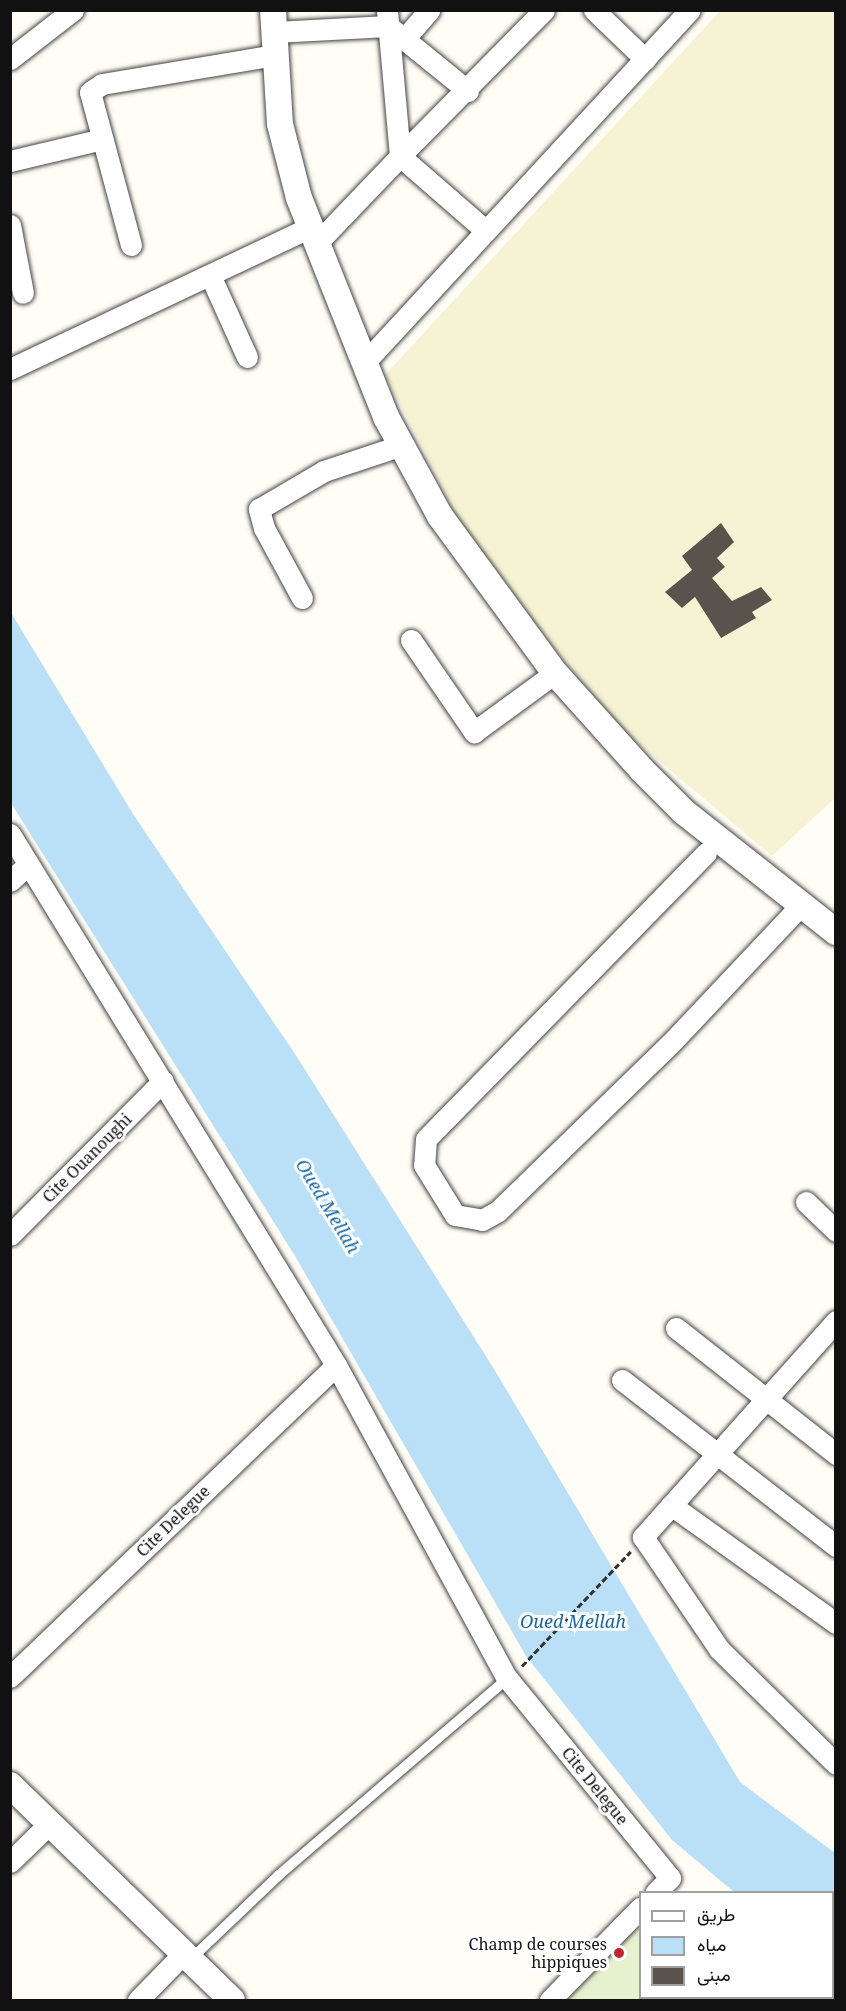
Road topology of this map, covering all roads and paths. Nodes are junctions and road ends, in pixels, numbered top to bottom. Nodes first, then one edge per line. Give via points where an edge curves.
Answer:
1 (73, 10) edge
2 (429, 10) edge
3 (544, 10) edge
4 (594, 10) edge
5 (690, 10) edge
6 (393, 25) edge
7 (274, 32) edge
8 (10, 59) edge
9 (645, 59) junction
10 (468, 91) junction
11 (102, 139) junction
12 (400, 156) junction
13 (10, 161) edge
14 (10, 225) edge
15 (485, 231) junction
16 (314, 235) junction
17 (131, 244) dead end
18 (210, 275) junction
19 (23, 293) dead end
20 (247, 357) dead end
21 (365, 362) junction
22 (10, 369) edge
23 (399, 446) junction
24 (302, 598) dead end
25 (411, 640) dead end
26 (555, 673) junction
27 (10, 834) edge
28 (706, 853) dead end
29 (29, 864) junction
30 (10, 881) edge
31 (800, 906) junction
32 (836, 932) edge
33 (163, 1081) junction
34 (806, 1202) dead end
35 (836, 1231) edge
36 (10, 1235) edge
37 (834, 1324) edge
38 (676, 1328) dead end
39 (336, 1365) junction
40 (622, 1380) dead end
41 (762, 1399) junction
42 (714, 1453) junction
43 (836, 1454) edge
44 (671, 1505) junction
45 (641, 1540) junction
46 (836, 1546) edge
47 (836, 1623) edge
48 (511, 1675) junction
49 (10, 1677) edge
50 (836, 1764) edge
51 (10, 1785) edge
52 (50, 1823) junction
53 (10, 1862) edge
54 (658, 1891) edge
55 (639, 1909) edge
56 (187, 1957) junction
57 (138, 2001) edge
58 (232, 2001) edge
59 (550, 2001) edge

1 - 8 street
2 - 6 street
3 - 10 street
4 - 9 street
5 - 9 street
6 - 7 street
6 - 10 street
6 - 12 street
7 - 11 street via 97,85 90,92
7 - 16 street via 280,124
9 - 15 street
10 - 12 street
11 - 13 street
11 - 17 street
12 - 15 street
12 - 16 street
14 - 19 street
15 - 21 street
16 - 18 street
16 - 21 street
18 - 20 street
18 - 22 street
21 - 23 street
23 - 24 street via 324,471 259,509 264,528
23 - 26 street via 462,550
25 - 26 street via 474,732
26 - 31 street via 684,812
27 - 29 street
28 - 31 street via 426,1139 424,1165 455,1215 482,1220 498,1211 670,1044
29 - 30 street
29 - 33 street
31 - 32 street
33 - 36 street, Cite Ouanoughi
33 - 39 street
34 - 35 street
37 - 41 street
38 - 41 street
39 - 48 street
39 - 49 street, Cite Delegue
40 - 42 street
41 - 42 street
41 - 43 street
42 - 44 street
42 - 46 street
44 - 45 street
44 - 47 street
45 - 48 path
45 - 50 street via 719,1649
48 - 54 street, Cite Delegue via 670,1878
48 - 56 lane
51 - 52 street
52 - 53 street
52 - 56 street
55 - 59 street
56 - 57 street
56 - 58 street

